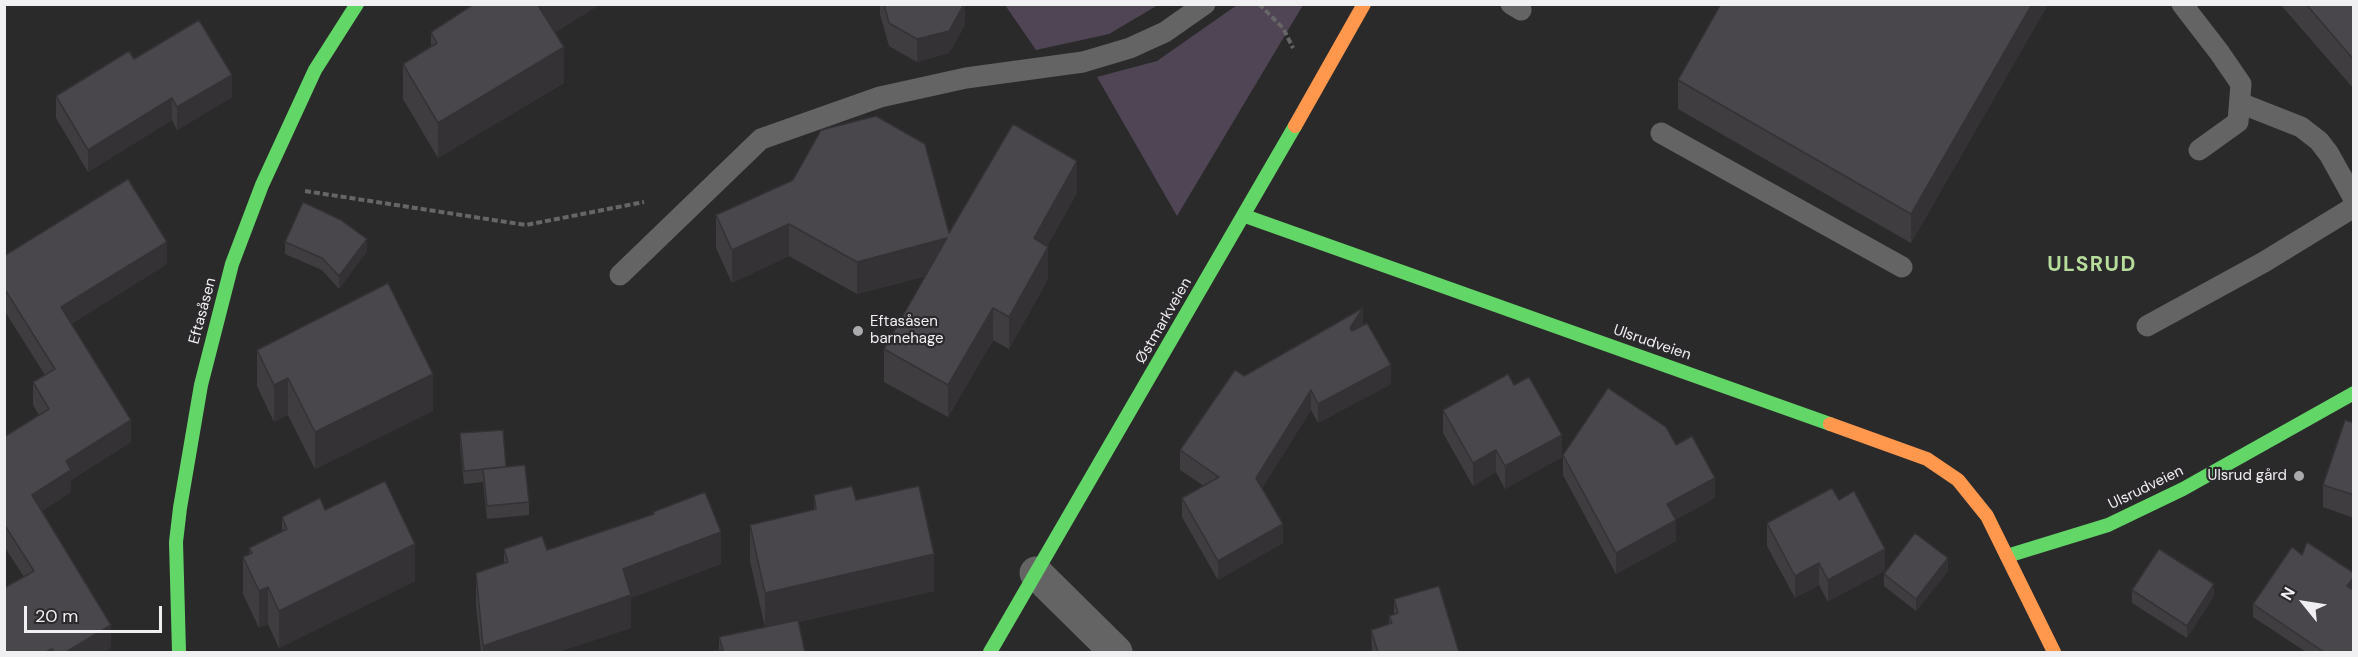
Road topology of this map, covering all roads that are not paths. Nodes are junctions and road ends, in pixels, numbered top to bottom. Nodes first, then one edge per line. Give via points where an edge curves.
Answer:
1 (357, 4) edge
2 (1205, 4) edge
3 (1364, 4) edge
4 (2182, 4) edge
5 (2240, 103) junction
6 (1661, 133) dead end
7 (2199, 150) dead end
8 (2354, 201) edge
9 (1245, 216) junction
10 (1902, 267) dead end
11 (620, 275) dead end
12 (2147, 326) dead end
13 (2354, 393) edge
14 (2007, 556) junction
15 (1036, 573) junction
16 (178, 652) edge
17 (990, 652) edge
18 (1116, 652) edge
19 (2054, 652) edge

1 - 16 street, Eftasåsen via 315,70 262,185 232,264 201,385 176,542
2 - 11 lane via 1165,32 1130,48 1083,62 966,78 880,97 761,139
3 - 9 street, Østmarkveien
4 - 5 lane via 2241,84
5 - 7 lane via 2238,122
5 - 8 lane via 2301,127 2319,141
6 - 10 lane
8 - 12 lane via 2349,210 2264,262
9 - 14 street, Ulsrudveien via 1928,459 1970,491
9 - 15 street, Østmarkveien
13 - 14 street, Ulsrudveien via 2183,489 2108,525
14 - 19 street, Ulsrudveien
15 - 17 street, Østmarkveien
15 - 18 street

